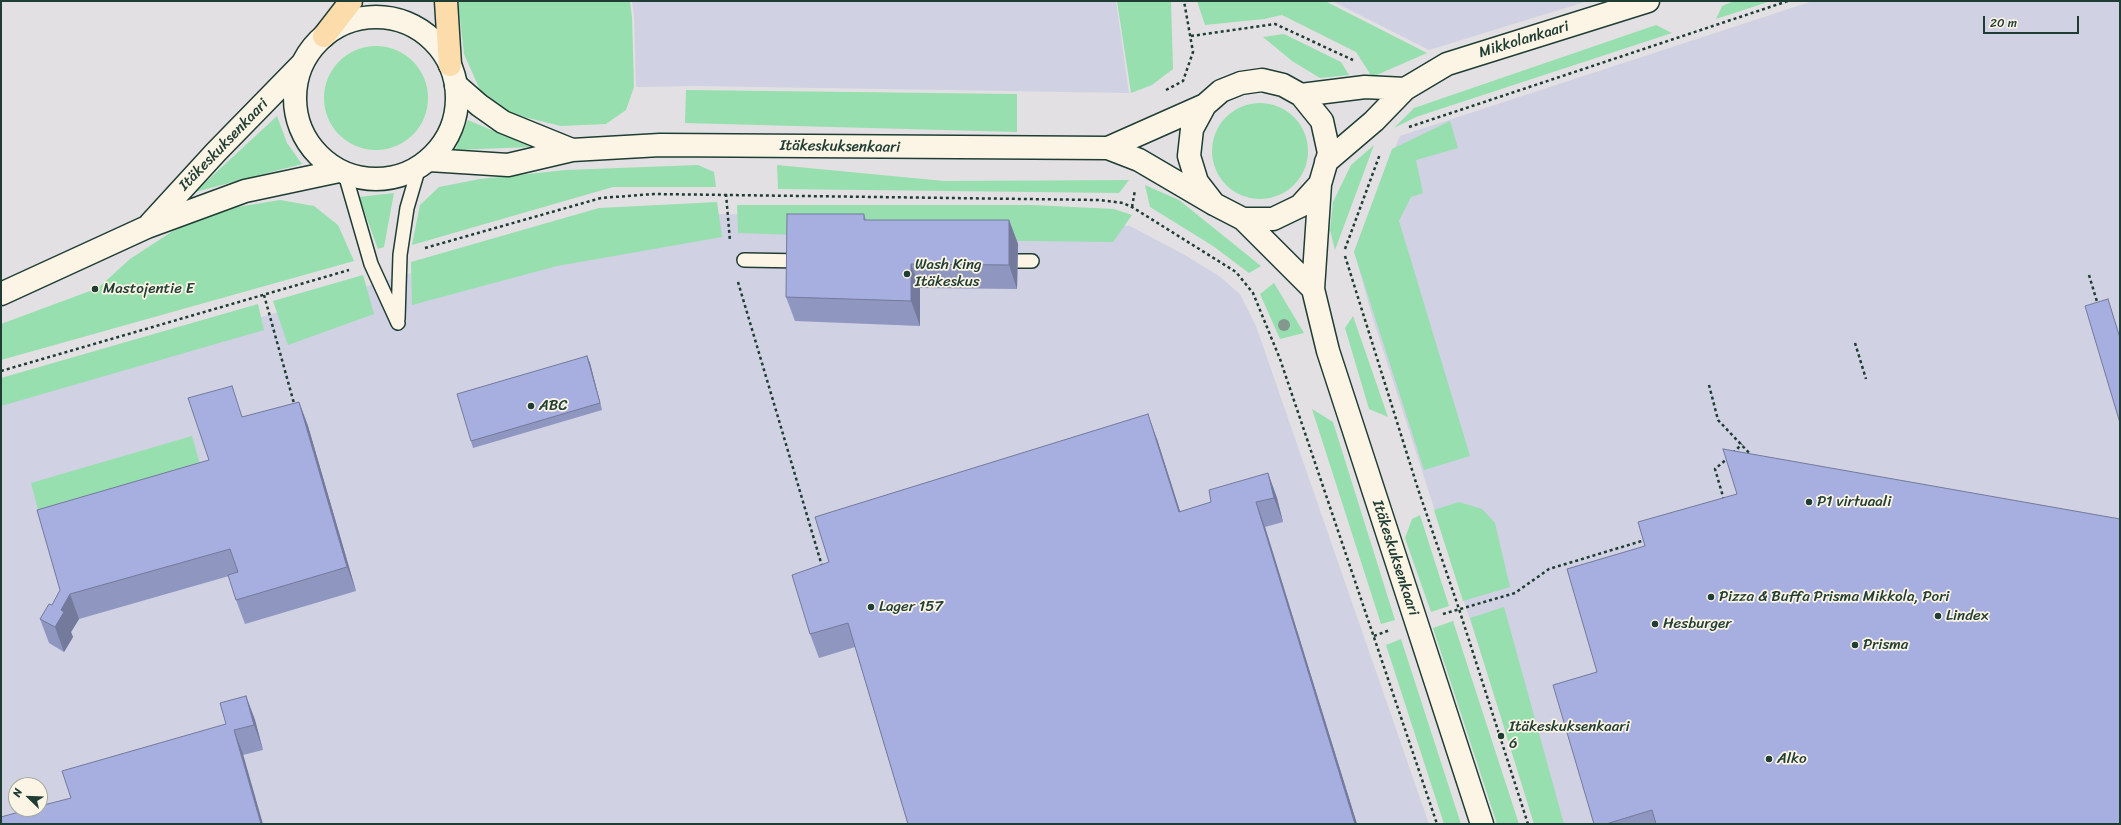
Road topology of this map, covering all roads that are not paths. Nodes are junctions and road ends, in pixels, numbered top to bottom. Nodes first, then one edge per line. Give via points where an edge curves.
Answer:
1 (351, 1) edge
2 (446, 1) edge
3 (1648, 1) edge
4 (324, 36) junction
5 (302, 64) junction
6 (450, 65) junction
7 (456, 85) junction
8 (1405, 89) junction
9 (1301, 95) junction
10 (1205, 105) junction
11 (1108, 148) junction
12 (572, 150) junction
13 (1326, 162) junction
14 (424, 164) junction
15 (342, 172) junction
16 (1320, 184) junction
17 (1214, 204) junction
18 (1243, 219) junction
19 (147, 227) junction
20 (744, 260) dead end
21 (816, 261) edge
22 (984, 261) edge
23 (1032, 261) dead end
24 (1313, 290) junction
25 (1, 294) edge
26 (1482, 824) edge

1 - 4 main road
2 - 6 main road
3 - 8 street, Mikkolankaari via 1447,64
4 - 5 street, Itäkeskuksenkaari
4 - 6 street via 346,23 364,19 394,19 418,28 436,44
5 - 15 street via 295,94 299,125 315,152
5 - 19 street, Itäkeskuksenkaari
6 - 7 street
7 - 12 street, Itäkeskuksenkaari via 503,122
7 - 14 street via 456,113 447,139
8 - 9 street via 1364,87
8 - 13 street, Mikkolankaari via 1374,121
9 - 10 street via 1283,85 1262,80 1241,83 1221,91
9 - 13 street via 1322,121 1329,153
10 - 11 street, Itäkeskuksenkaari
10 - 17 street via 1192,129 1189,156 1196,182
11 - 12 street, Itäkeskuksenkaari via 660,145
11 - 17 street, Itäkeskuksenkaari via 1139,160
12 - 14 street, Itäkeskuksenkaari via 508,165
13 - 16 street
14 - 15 street via 397,177 373,180
14 - 15 lane via 407,208 400,255 398,323 371,264
15 - 19 street, Itäkeskuksenkaari via 246,191
16 - 18 street via 1300,206 1273,219
16 - 24 street, Itäkeskuksenkaari
17 - 18 street
18 - 24 street
19 - 25 street, Itäkeskuksenkaari
20 - 21 lane
22 - 23 lane
24 - 26 street, Itäkeskuksenkaari via 1328,351

